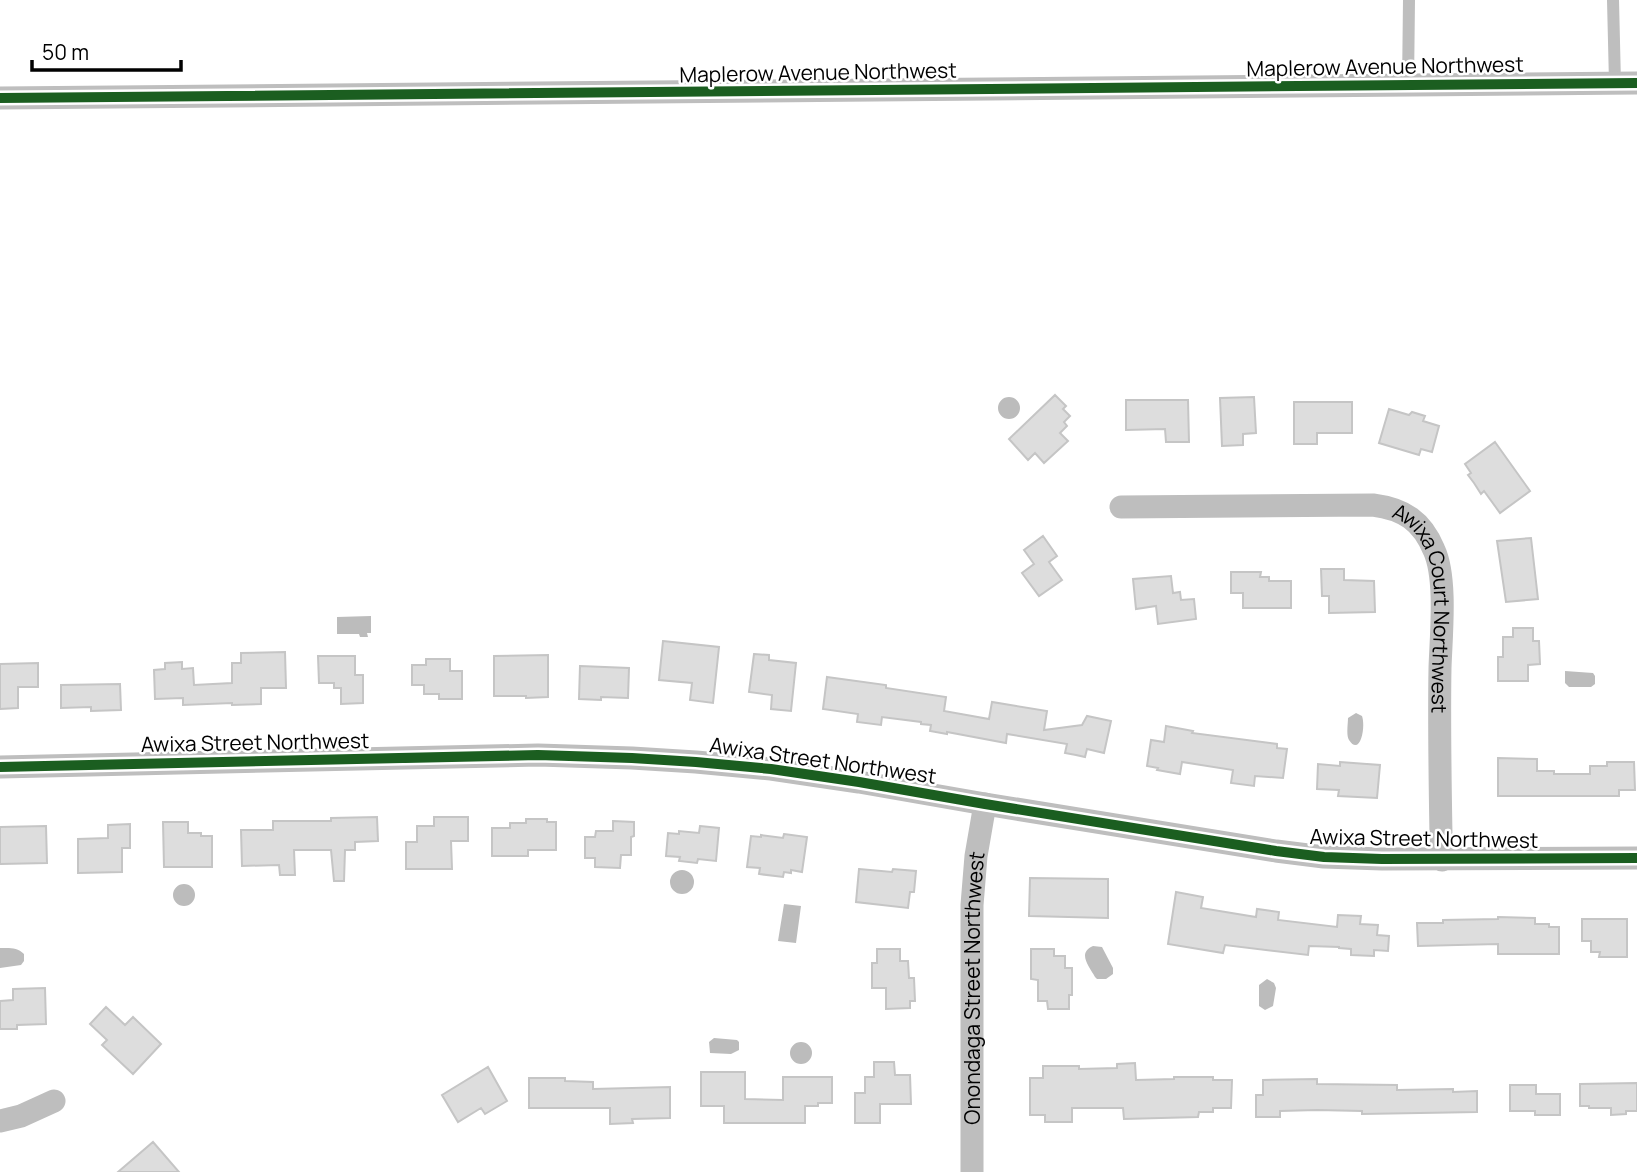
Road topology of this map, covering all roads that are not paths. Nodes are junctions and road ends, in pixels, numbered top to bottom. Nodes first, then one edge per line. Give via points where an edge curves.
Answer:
1 (1409, 0) edge
2 (1613, 0) edge
3 (1626, 83) edge
4 (1408, 86) junction
5 (0, 98) edge
6 (1121, 507) dead end
7 (0, 767) edge
8 (985, 804) junction
9 (1637, 858) edge
10 (1442, 860) junction
11 (54, 1101) dead end
12 (0, 1121) edge
13 (972, 1172) edge

1 - 4 lane
2 - 3 lane
3 - 4 street, Maplerow Avenue Northwest
4 - 5 street, Maplerow Avenue Northwest
6 - 10 street, Awixa Court Northwest via 1373,505 1406,514 1418,525 1437,557 1441,589
7 - 8 street, Awixa Street Northwest via 587,756 771,769
8 - 10 street, Awixa Street Northwest via 1290,853
8 - 13 street, Onondaga Street Northwest via 972,897
9 - 10 street, Awixa Street Northwest
11 - 12 street

